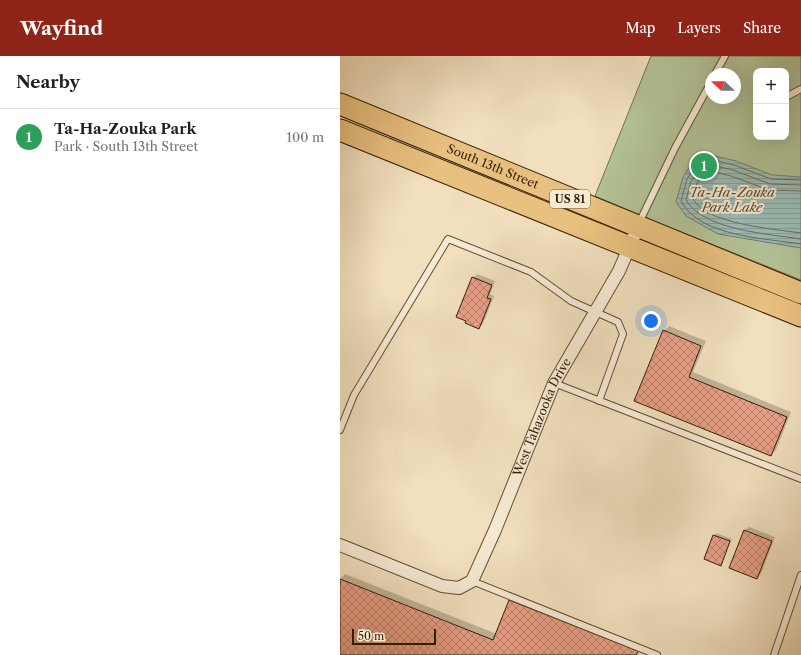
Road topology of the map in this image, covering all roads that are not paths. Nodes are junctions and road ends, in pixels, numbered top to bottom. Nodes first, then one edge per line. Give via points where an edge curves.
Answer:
1 (725, 56) edge
2 (718, 68) edge
3 (801, 89) edge
4 (705, 93) edge
5 (789, 96) edge
6 (340, 104) edge
7 (340, 130) edge
8 (638, 227) junction
9 (629, 246) junction
10 (801, 293) edge
11 (595, 312) junction
12 (801, 316) edge
13 (554, 383) junction
14 (599, 401) junction
15 (340, 430) edge
16 (801, 479) edge
17 (340, 545) edge
18 (801, 575) edge
19 (472, 581) junction
20 (657, 655) edge
21 (774, 655) edge

1 - 2 lane
3 - 5 lane
4 - 8 lane via 675,148
6 - 8 highway, South 13th Street / US 81
7 - 9 highway, South 13th Street / US 81
8 - 9 street, West Tahazooka Drive
8 - 10 highway, South 13th Street / US 81
9 - 11 street, West Tahazooka Drive via 620,272
9 - 12 highway, South 13th Street / US 81
11 - 13 street, West Tahazooka Drive
11 - 14 lane via 618,322 623,334
11 - 15 lane via 571,301 531,272 448,239 354,394
13 - 14 lane
13 - 19 street, West Tahazooka Drive
14 - 16 lane
17 - 19 street via 442,586 460,588
18 - 21 lane
19 - 20 lane

